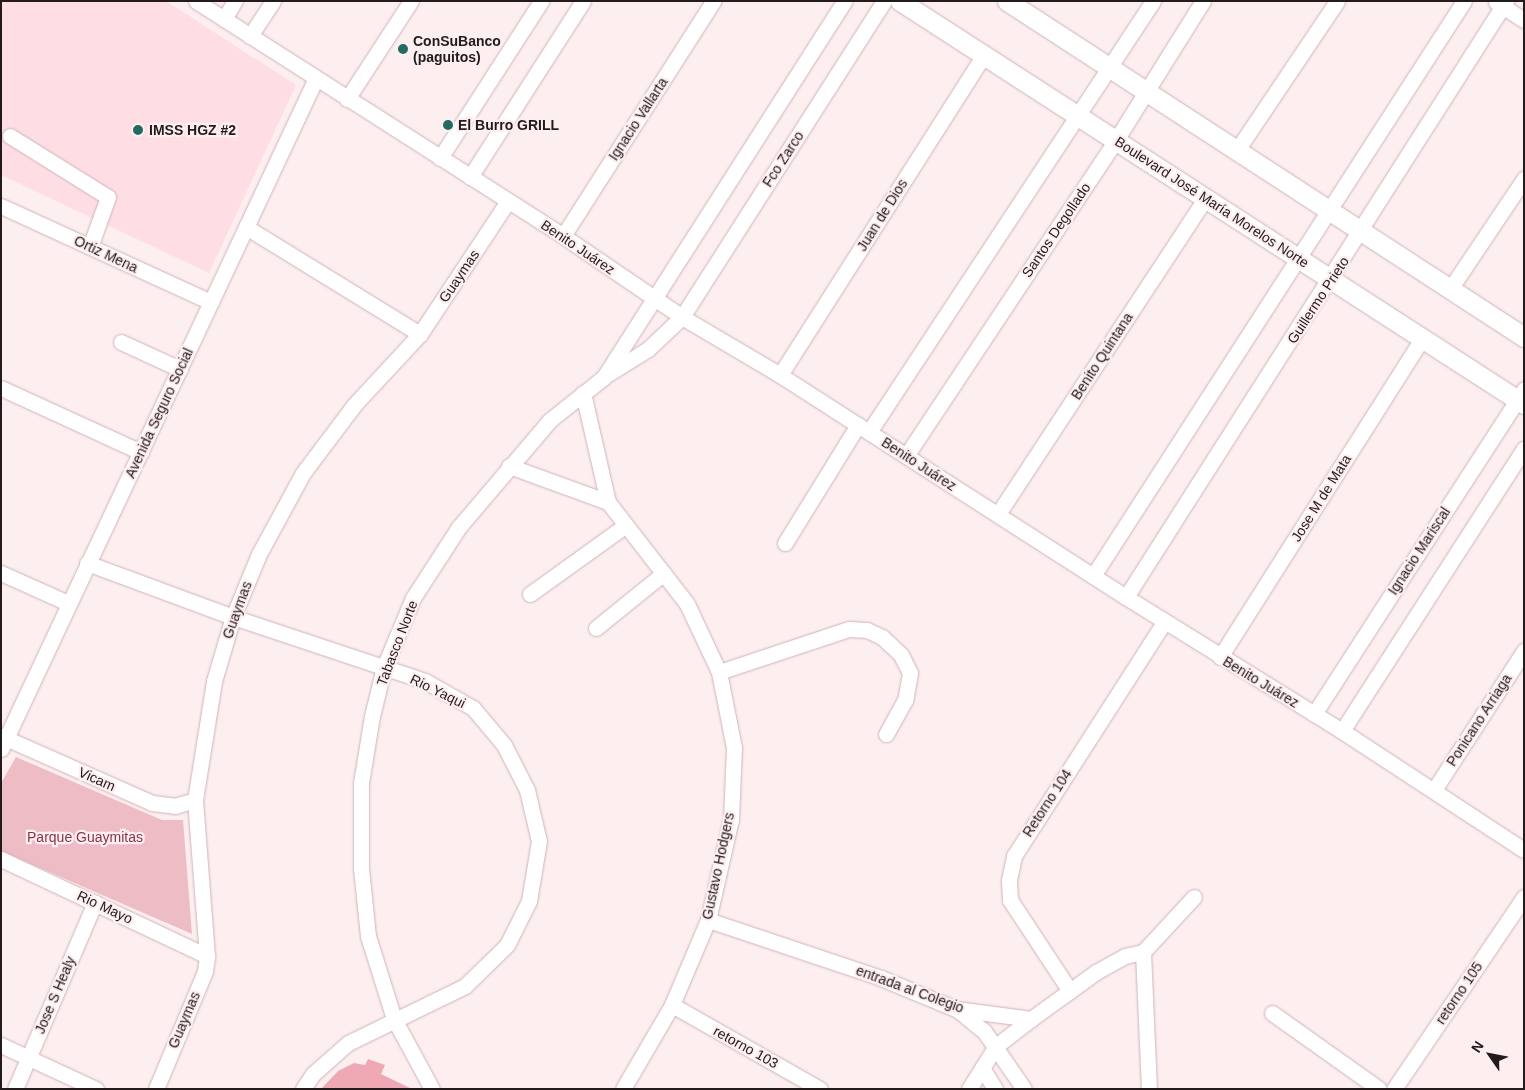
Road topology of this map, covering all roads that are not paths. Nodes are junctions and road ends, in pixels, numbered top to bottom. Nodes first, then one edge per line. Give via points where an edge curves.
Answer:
1 (196, 1) edge
2 (235, 1) edge
3 (273, 1) edge
4 (411, 1) edge
5 (541, 1) edge
6 (583, 1) edge
7 (712, 1) edge
8 (844, 1) edge
9 (884, 1) edge
10 (900, 1) edge
11 (1154, 1) edge
12 (1203, 1) edge
13 (1337, 1) edge
14 (1464, 1) edge
15 (1010, 2) edge
16 (1501, 3) edge
17 (224, 19) junction
18 (1524, 20) edge
19 (250, 36) junction
20 (984, 55) junction
21 (1110, 68) junction
22 (316, 78) junction
23 (1148, 92) junction
24 (347, 98) junction
25 (1078, 115) junction
26 (10, 136) dead end
27 (1116, 140) junction
28 (1237, 150) junction
29 (440, 158) junction
30 (470, 177) junction
31 (1524, 179) edge
32 (1206, 197) junction
33 (508, 201) junction
34 (1, 206) edge
35 (1327, 210) junction
36 (246, 226) junction
37 (1361, 232) junction
38 (563, 236) junction
39 (90, 247) junction
40 (1298, 258) junction
41 (1332, 279) junction
42 (1450, 289) junction
43 (652, 298) junction
44 (211, 302) junction
45 (682, 317) junction
46 (420, 334) junction
47 (1524, 337) edge
48 (1422, 339) junction
49 (121, 342) dead end
50 (180, 369) junction
51 (780, 375) junction
52 (604, 377) junction
53 (1, 388) edge
54 (583, 393) junction
55 (1521, 398) edge
56 (864, 428) junction
57 (1524, 449) edge
58 (140, 452) junction
59 (906, 456) junction
60 (509, 466) junction
61 (608, 502) junction
62 (998, 514) junction
63 (626, 525) junction
64 (785, 543) dead end
65 (87, 562) junction
66 (1, 572) edge
67 (664, 573) junction
68 (1093, 576) junction
69 (530, 594) dead end
70 (1126, 597) junction
71 (68, 603) junction
72 (233, 617) junction
73 (1164, 622) junction
74 (596, 628) dead end
75 (1524, 651) edge
76 (1220, 657) junction
77 (384, 667) junction
78 (719, 672) junction
79 (1314, 714) junction
80 (1342, 731) junction
81 (886, 734) dead end
82 (3, 741) edge
83 (1434, 790) junction
84 (195, 800) junction
85 (1524, 850) edge
86 (1, 859) edge
87 (1194, 897) dead end
88 (1524, 897) edge
89 (95, 902) junction
90 (708, 920) junction
91 (1142, 952) junction
92 (207, 956) junction
93 (1070, 991) junction
94 (672, 1006) junction
95 (956, 1009) junction
96 (1272, 1013) dead end
97 (394, 1019) junction
98 (1031, 1019) junction
99 (1, 1045) edge
100 (996, 1046) junction
101 (28, 1057) junction
102 (982, 1068) junction
103 (15, 1089) edge
104 (96, 1089) edge
105 (156, 1089) edge
106 (303, 1089) edge
107 (432, 1089) edge
108 (623, 1089) edge
109 (820, 1089) edge
110 (969, 1089) edge
111 (995, 1089) edge
112 (1024, 1089) edge
113 (1149, 1089) edge
114 (1379, 1089) edge
115 (1394, 1089) edge

1 - 17 street, Benito Juárez
2 - 17 street
3 - 19 street
4 - 24 street
5 - 29 street
6 - 30 street
7 - 38 street, Ignacio Vallarta
8 - 43 street
9 - 45 street, Fco Zarco
10 - 20 main road, Boulevard José María Morelos Norte
11 - 21 street
12 - 23 street, Santos Degollado
13 - 28 street
14 - 35 street
15 - 21 main road
16 - 18 street
16 - 37 street, Guillermo Prieto
17 - 19 street, Benito Juárez
19 - 22 street, Benito Juárez
20 - 25 main road, Boulevard José María Morelos Norte
20 - 51 street, Juan de Dios
21 - 23 main road
21 - 25 street
22 - 24 street, Benito Juárez
22 - 36 street, Avenida Seguro Social
23 - 27 street, Santos Degollado
23 - 28 main road
24 - 29 street, Benito Juárez
25 - 27 main road, Boulevard José María Morelos Norte
25 - 56 street
26 - 39 street via 108,197
27 - 32 main road, Boulevard José María Morelos Norte
27 - 59 street, Santos Degollado
28 - 35 main road
29 - 30 street, Benito Juárez
30 - 33 street, Benito Juárez
31 - 42 street
32 - 40 main road, Boulevard José María Morelos Norte
32 - 62 street, Benito Quintana
33 - 38 street, Benito Juárez
33 - 46 street, Guaymas
34 - 39 street, Ortiz Mena
35 - 37 main road
35 - 40 street
36 - 44 street, Avenida Seguro Social
36 - 46 street
37 - 41 street, Guillermo Prieto
37 - 42 main road
38 - 43 street, Benito Juárez
39 - 44 street, Ortiz Mena
40 - 41 main road, Boulevard José María Morelos Norte
40 - 68 street
41 - 48 main road, Boulevard José María Morelos Norte
41 - 70 street, Guillermo Prieto
42 - 47 main road
43 - 45 street, Benito Juárez
43 - 52 street, Tabasco Norte
44 - 50 street, Avenida Seguro Social
45 - 51 street, Benito Juárez
45 - 52 street via 648,349
46 - 72 street, Guaymas via 355,404 302,473 259,554
48 - 55 main road, Boulevard José María Morelos Norte
48 - 76 street, Jose M de Mata
49 - 50 street
50 - 58 street, Avenida Seguro Social
51 - 56 street, Benito Juárez
52 - 54 street, Tabasco Norte
53 - 58 street
54 - 60 street, Tabasco Norte via 550,420
54 - 61 street, Gustavo Hodgers
55 - 79 street, Ignacio Mariscal
56 - 59 street, Benito Juárez
56 - 64 street
57 - 80 street
58 - 65 street, Avenida Seguro Social
59 - 62 street, Benito Juárez
60 - 61 street
60 - 77 street, Tabasco Norte via 459,527 414,598
61 - 63 street, Gustavo Hodgers
62 - 68 street, Benito Juárez
63 - 67 street, Gustavo Hodgers
63 - 69 street
65 - 71 street, Avenida Seguro Social
65 - 72 street, Rio Yaqui
66 - 71 street
67 - 74 street
67 - 78 street, Gustavo Hodgers via 687,604
68 - 70 street, Benito Juárez
70 - 73 street, Benito Juárez
71 - 82 street, Avenida Seguro Social
72 - 77 street, Rio Yaqui
72 - 84 street, Guaymas via 214,681
73 - 76 street, Benito Juárez
73 - 93 street, Retorno 104 via 1014,856 1009,880 1010,900
75 - 83 street, Ponicano Arriaga
76 - 79 street, Benito Juárez
77 - 97 street, Tabasco Norte via 361,784 360,868 368,936
77 - 97 street, Rio Yaqui via 425,681 473,708 504,745 516,767 527,790 539,842 529,901 508,945 465,986
78 - 81 street via 850,629 867,630 882,637 901,656 910,673 905,700
78 - 90 street, Gustavo Hodgers via 734,748 731,819
79 - 80 street, Benito Juárez
80 - 83 street, Benito Juárez
82 - 84 street, Vicam via 152,804 176,806
83 - 85 street, Benito Juárez
84 - 92 street, Guaymas
86 - 89 street, Rio Mayo
87 - 91 street
88 - 115 street, retorno 105
89 - 92 street, Rio Mayo
89 - 101 street, Jose S Healy
90 - 94 street, Gustavo Hodgers
90 - 95 street, entrada al Colegio via 881,978
91 - 93 street via 1125,956
91 - 113 street
92 - 105 street, Guaymas via 205,971
93 - 98 street
94 - 108 street, Gustavo Hodgers
94 - 109 street, retorno 103
95 - 98 street, entrada al Colegio
95 - 100 street via 974,1021
96 - 114 street
97 - 106 street, Rio Yaqui via 348,1043 313,1074
97 - 107 street, Tabasco Norte
98 - 100 street
99 - 101 street
100 - 102 street
100 - 112 street
101 - 103 street, Jose S Healy
101 - 104 street
102 - 110 street
102 - 111 street

